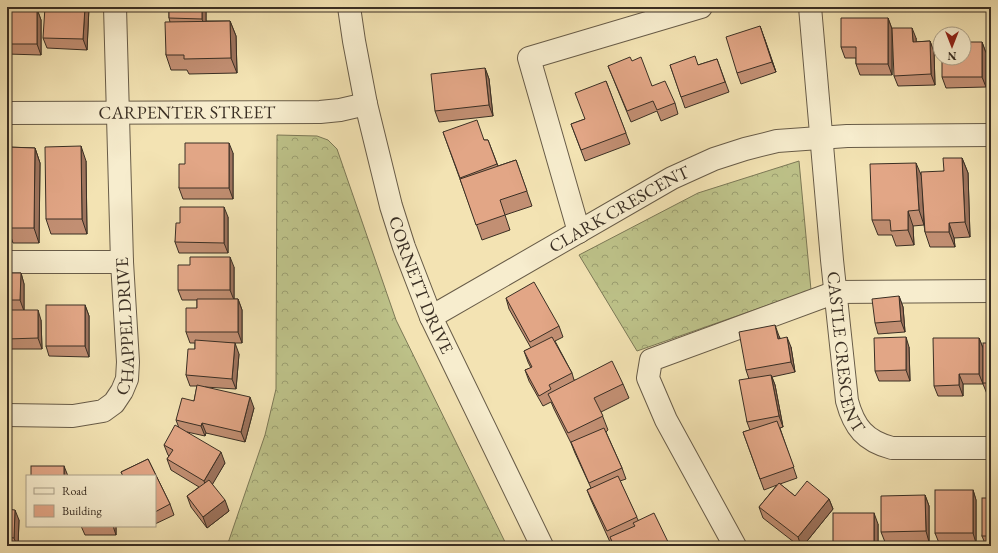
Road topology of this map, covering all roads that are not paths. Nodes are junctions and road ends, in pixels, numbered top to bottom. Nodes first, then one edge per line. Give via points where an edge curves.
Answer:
1 (115, 7) edge
2 (349, 7) edge
3 (701, 7) edge
4 (810, 7) edge
5 (366, 104) junction
6 (7, 113) edge
7 (119, 113) junction
8 (991, 135) edge
9 (821, 137) junction
10 (579, 232) junction
11 (7, 262) edge
12 (122, 262) junction
13 (991, 291) edge
14 (836, 292) junction
15 (431, 318) junction
16 (7, 415) edge
17 (991, 448) edge
18 (542, 546) edge
19 (735, 546) edge

1 - 7 street, CHAPPEL DRIVE
2 - 5 street, CORNETT DRIVE
3 - 10 street via 528,58
4 - 9 street
5 - 7 street, CARPENTER STREET via 320,112
5 - 15 street, CORNETT DRIVE via 391,206
6 - 7 street, CARPENTER STREET
7 - 12 street, CHAPPEL DRIVE
8 - 9 street, CLARK CRESCENT
9 - 10 street, CLARK CRESCENT via 777,141 714,159 672,178
9 - 14 street, CASTLE CRESCENT
10 - 15 street, CLARK CRESCENT
11 - 12 street
12 - 16 street, CHAPPEL DRIVE via 128,362 127,379 114,403 103,411 73,416
13 - 14 street
14 - 17 street, CASTLE CRESCENT via 847,401 852,417 862,432 880,445 892,448
14 - 19 street via 651,360 648,378 666,420
15 - 18 street, CORNETT DRIVE

